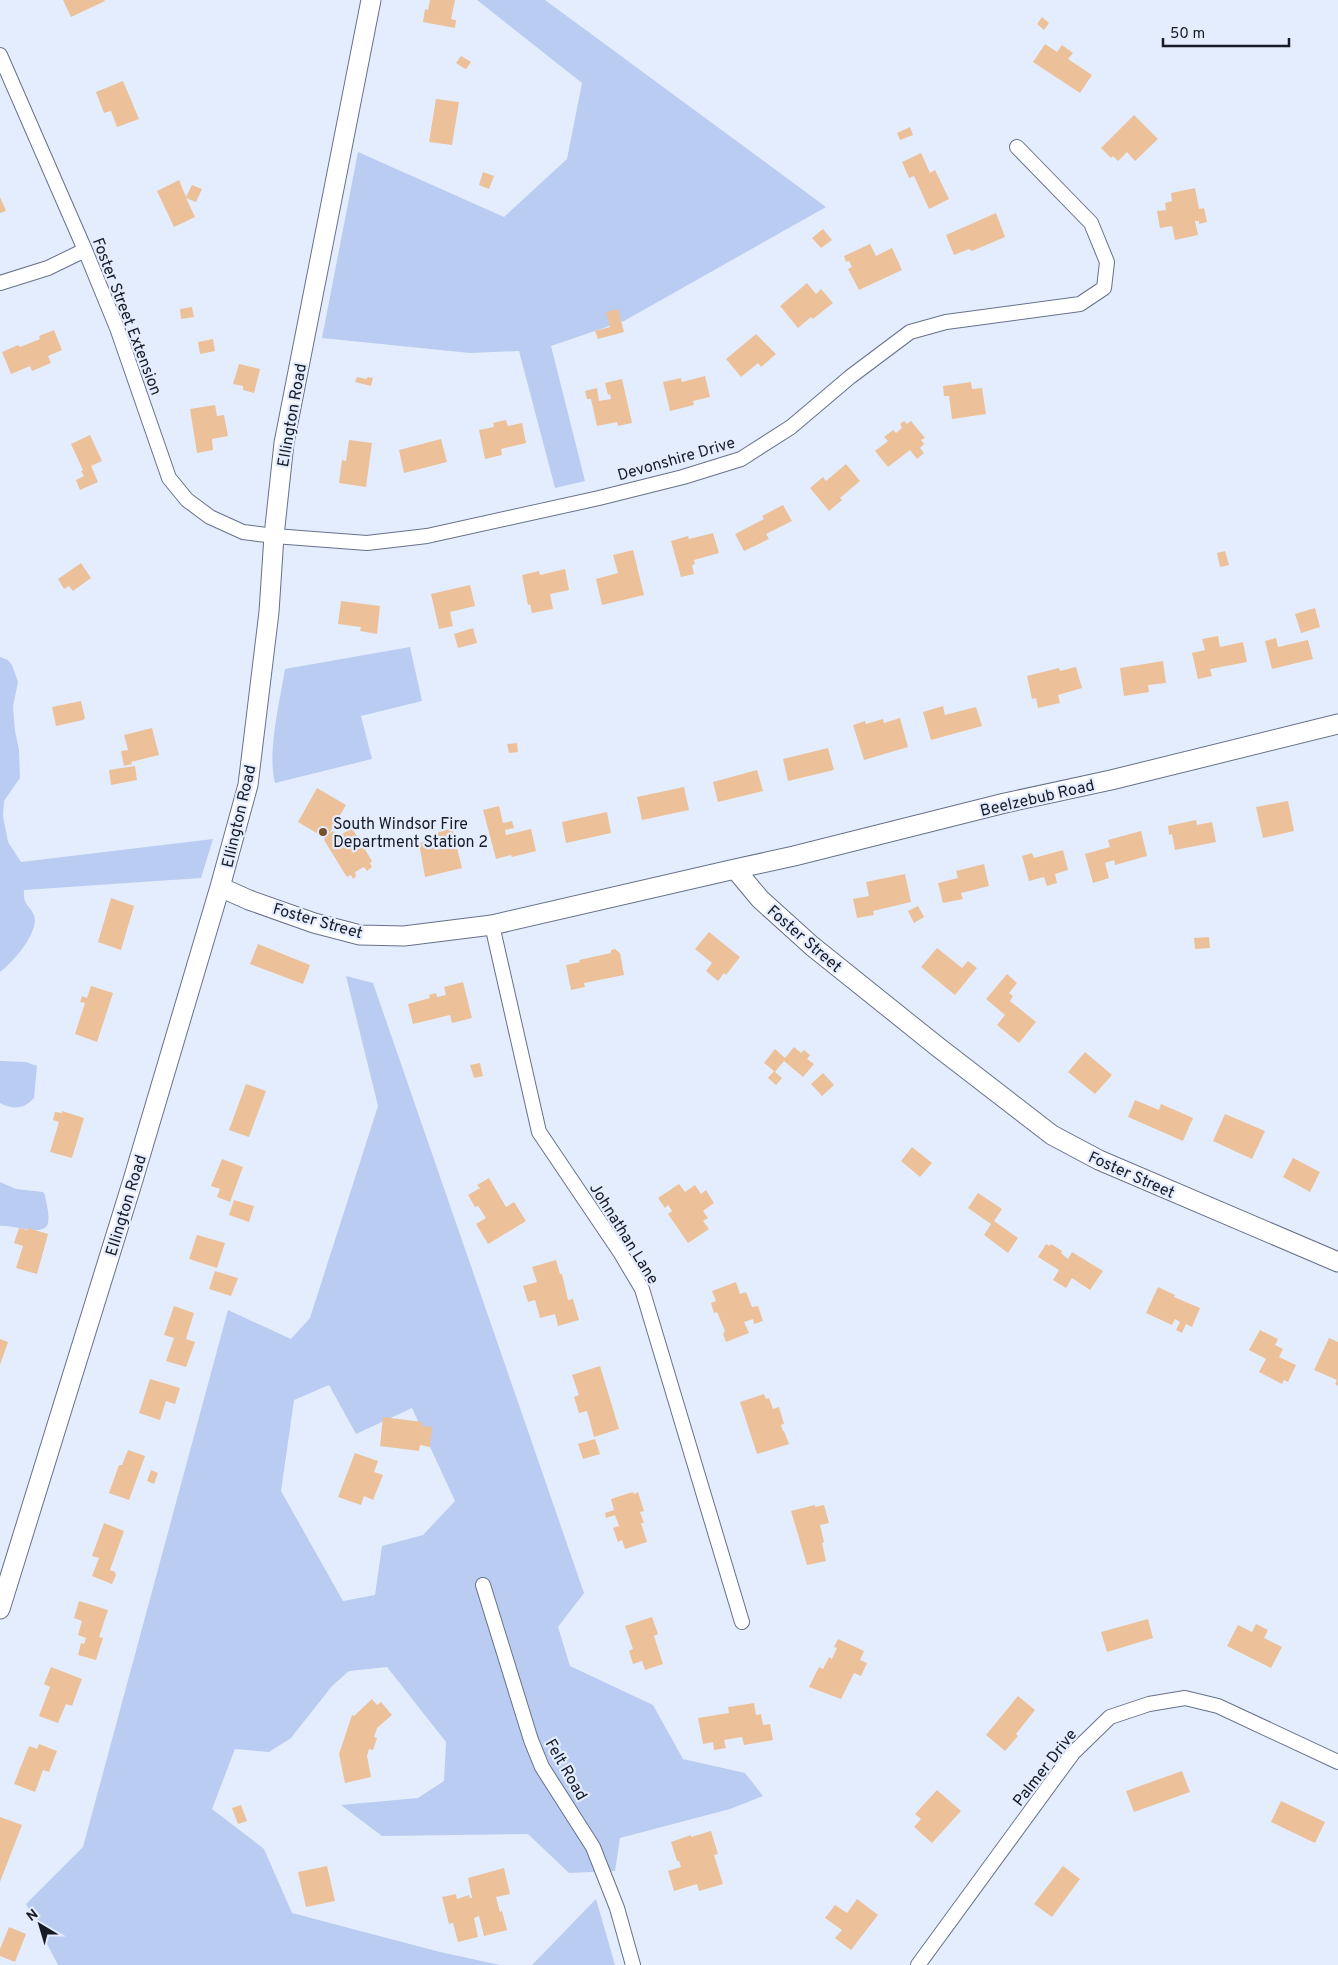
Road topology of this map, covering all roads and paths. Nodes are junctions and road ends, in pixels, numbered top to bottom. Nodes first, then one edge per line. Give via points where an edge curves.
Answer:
1 (372, 0) edge
2 (0, 55) edge
3 (1018, 147) dead end
4 (85, 250) junction
5 (0, 283) edge
6 (274, 536) junction
7 (1338, 724) edge
8 (735, 869) junction
9 (220, 888) junction
10 (492, 925) junction
11 (1338, 1262) edge
12 (482, 1586) dead end
13 (0, 1609) edge
14 (742, 1622) dead end
15 (1338, 1762) edge
16 (633, 1965) edge
17 (918, 1965) edge

1 - 6 street, Ellington Road via 284,443
2 - 4 street, Foster Street Extension
3 - 6 street, Devonshire Drive via 1091,223 1106,262 1104,288 1080,304 946,322 910,332 791,427 742,459 683,477 427,536 367,543
4 - 5 street via 48,268
4 - 6 street, Foster Street Extension via 117,328 169,478 187,500 210,517 243,532
6 - 9 street, Ellington Road via 269,612 248,785
7 - 8 street, Beelzebub Road
8 - 10 street, Foster Street
8 - 11 street, Foster Street via 760,899 812,946 1052,1135 1099,1160
9 - 10 street, Foster Street via 306,920 360,935 404,936
9 - 13 street, Ellington Road
10 - 14 street, Johnathan Lane via 539,1132 642,1289
12 - 16 street, Felt Road via 531,1740 542,1767 592,1847 616,1908
15 - 17 street, Palmer Drive via 1218,1706 1185,1698 1149,1704 1110,1717 1073,1753

